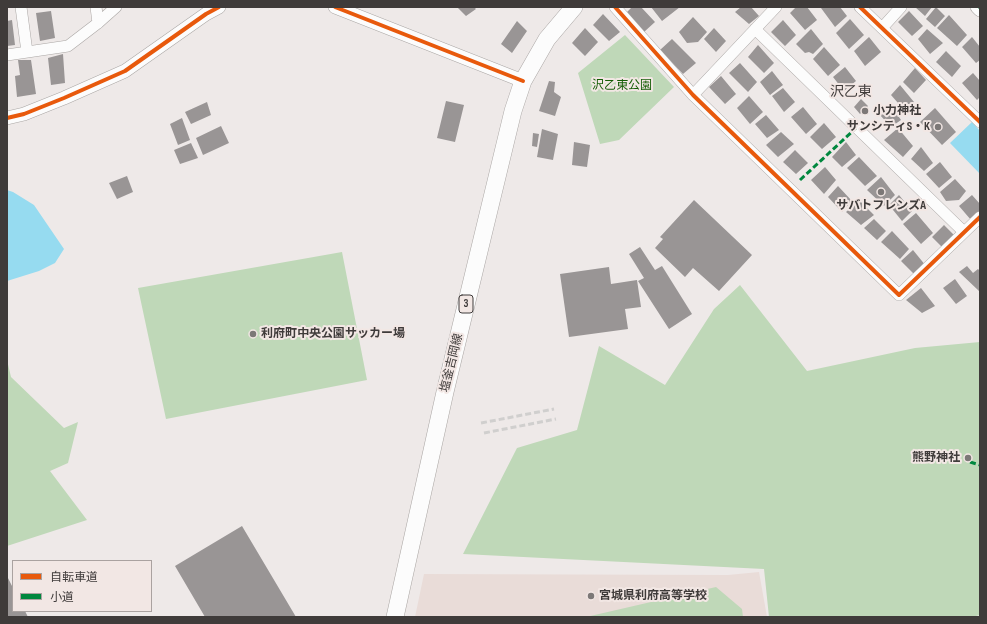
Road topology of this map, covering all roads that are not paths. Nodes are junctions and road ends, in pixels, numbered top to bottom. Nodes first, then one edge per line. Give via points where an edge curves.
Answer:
1 (21, 7) edge
2 (96, 7) edge
3 (116, 7) edge
4 (218, 7) edge
5 (335, 7) edge
6 (574, 7) edge
7 (615, 7) edge
8 (776, 7) edge
9 (860, 7) edge
10 (901, 7) edge
11 (977, 7) edge
12 (980, 10) edge
13 (98, 22) junction
14 (882, 28) junction
15 (755, 29) junction
16 (27, 52) junction
17 (7, 55) edge
18 (523, 81) junction
19 (693, 95) junction
20 (7, 118) edge
21 (980, 122) edge
22 (980, 217) edge
23 (964, 232) junction
24 (395, 617) edge

1 - 16 street
2 - 13 street
3 - 13 street
4 - 20 street via 125,71 24,114
5 - 18 street
6 - 18 main road, 塩釜吉岡線 / 3 via 547,40
7 - 19 street
8 - 15 street
9 - 14 street
10 - 14 street
11 - 12 street
13 - 16 street via 68,46
14 - 21 street
15 - 19 street
15 - 23 street
16 - 17 street
18 - 24 main road, 塩釜吉岡線 / 3 via 503,149
19 - 23 street via 899,295
22 - 23 street

